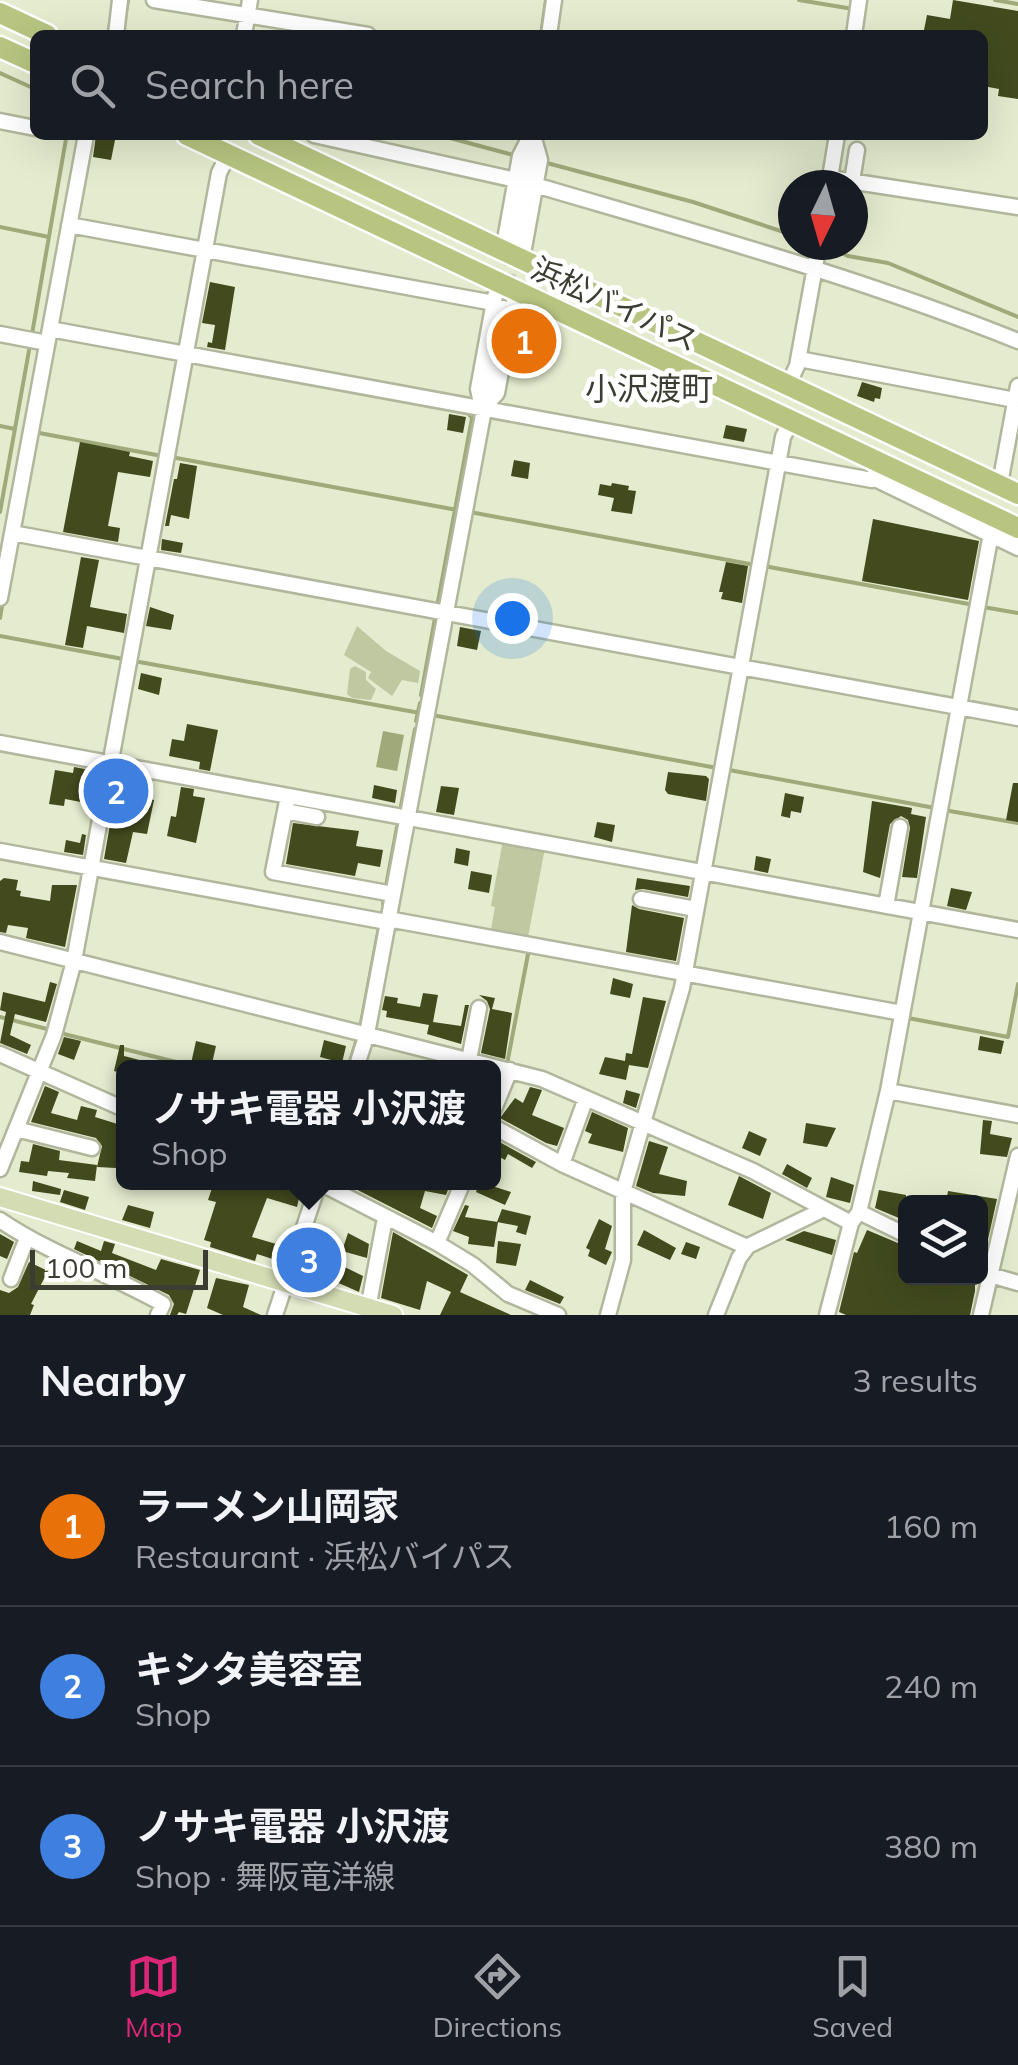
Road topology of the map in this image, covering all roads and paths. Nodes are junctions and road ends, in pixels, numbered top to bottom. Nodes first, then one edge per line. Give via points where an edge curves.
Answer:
1 (120, 0) edge
2 (154, 0) edge
3 (554, 0) edge
4 (860, 0) edge
5 (249, 8) edge
6 (0, 12) edge
7 (38, 30) edge
8 (117, 30) edge
9 (346, 30) edge
10 (550, 30) edge
11 (855, 30) edge
12 (0, 121) edge
13 (30, 127) edge
14 (81, 140) edge
15 (198, 140) edge
16 (270, 140) edge
17 (336, 140) edge
18 (529, 140) edge
19 (531, 140) edge
20 (534, 140) edge
21 (836, 140) edge
22 (857, 150) dead end
23 (228, 154) junction
24 (831, 170) edge
25 (854, 170) edge
26 (516, 180) junction
27 (868, 184) edge
28 (535, 185) junction
29 (1018, 207) edge
30 (69, 225) junction
31 (514, 249) junction
32 (205, 250) junction
33 (816, 260) edge
34 (815, 267) junction
35 (503, 296) junction
36 (0, 334) edge
37 (48, 336) junction
38 (1018, 341) edge
39 (186, 354) junction
40 (798, 359) junction
41 (788, 385) junction
42 (1017, 393) edge
43 (482, 409) junction
44 (791, 421) junction
45 (779, 463) junction
46 (877, 470) junction
47 (997, 484) junction
48 (1018, 494) edge
49 (9, 524) edge
50 (1009, 534) edge
51 (148, 558) junction
52 (0, 598) edge
53 (444, 613) junction
54 (741, 668) junction
55 (958, 708) junction
56 (1018, 718) edge
57 (0, 743) edge
58 (110, 764) junction
59 (286, 804) junction
60 (318, 817) dead end
61 (407, 818) junction
62 (900, 827) dead end
63 (0, 851) edge
64 (91, 868) junction
65 (703, 872) junction
66 (393, 894) junction
67 (641, 899) dead end
68 (886, 906) junction
69 (696, 909) junction
70 (921, 912) junction
71 (388, 920) junction
72 (1018, 930) edge
73 (0, 942) edge
74 (74, 961) junction
75 (684, 974) junction
76 (479, 1008) dead end
77 (902, 1014) junction
78 (367, 1034) junction
79 (0, 1054) edge
80 (359, 1060) edge
81 (469, 1060) joint
82 (501, 1068) edge
83 (510, 1070) junction
84 (40, 1071) junction
85 (888, 1091) junction
86 (501, 1092) edge
87 (586, 1098) junction
88 (116, 1105) edge
89 (1018, 1115) edge
90 (644, 1124) junction
91 (16, 1128) junction
92 (501, 1131) edge
93 (92, 1148) dead end
94 (1018, 1156) edge
95 (562, 1164) junction
96 (0, 1168) edge
97 (317, 1190) edge
98 (334, 1190) edge
99 (459, 1190) edge
100 (623, 1192) junction
101 (0, 1197) edge
102 (820, 1207) junction
103 (855, 1217) junction
104 (386, 1218) junction
105 (0, 1220) edge
106 (898, 1232) edge
107 (27, 1238) junction
108 (436, 1243) junction
109 (747, 1248) junction
110 (988, 1264) edge
111 (988, 1276) edge
112 (10, 1279) dead end
113 (285, 1281) junction
114 (1018, 1284) edge
115 (984, 1285) edge
116 (368, 1311) edge
117 (830, 1314) edge
118 (158, 1315) edge
119 (275, 1315) edge
120 (393, 1315) edge
121 (558, 1315) edge
122 (608, 1315) edge
123 (716, 1315) edge
124 (981, 1315) edge

1 - 8 street
2 - 5 street
3 - 10 street
4 - 11 street
5 - 9 street
6 - 7 highway
12 - 13 street
14 - 30 street
15 - 23 highway, 浜松バイパス
16 - 31 highway, 浜松バイパス
17 - 26 street
18 - 26 street
19 - 31 street
20 - 28 street via 540,160
21 - 24 street
22 - 25 street
23 - 32 street
23 - 35 highway, 浜松バイパス
26 - 31 street
27 - 29 street
28 - 31 street
28 - 34 street
30 - 32 street
30 - 37 street
31 - 41 highway, 浜松バイパス
32 - 35 street
32 - 39 street
33 - 34 street
34 - 38 street
34 - 40 street
35 - 43 street
35 - 43 street via 497,393
35 - 44 highway, 浜松バイパス
36 - 37 street
37 - 39 street
37 - 49 street
39 - 43 street
39 - 51 street
40 - 41 street
40 - 42 street
41 - 47 highway, 浜松バイパス
42 - 47 street
43 - 45 street
43 - 53 street
44 - 45 street
44 - 46 highway, 浜松バイパス
45 - 46 street via 872,480
45 - 54 street
46 - 50 highway, 浜松バイパス
47 - 48 highway, 浜松バイパス
49 - 51 street
49 - 52 street
50 - 55 street
51 - 53 street
51 - 58 street
53 - 54 street
53 - 61 street
54 - 55 street
54 - 65 street
55 - 56 street
55 - 70 street
57 - 58 street
58 - 59 street
58 - 64 street
59 - 60 street
59 - 61 street
59 - 66 street via 274,872
61 - 65 street
61 - 66 street
62 - 68 street
63 - 64 street
64 - 71 street
64 - 74 street
65 - 68 street
65 - 69 street
66 - 71 street
67 - 69 street
68 - 70 street
69 - 75 street
70 - 72 street
70 - 77 street
71 - 75 street
71 - 78 street
73 - 74 street
74 - 78 street
74 - 84 street
75 - 77 street
75 - 90 street
76 - 81 street
77 - 85 street
78 - 80 street
78 - 81 street
79 - 84 street
82 - 83 street
83 - 86 street
83 - 87 street
84 - 88 street
84 - 91 street
85 - 89 street
85 - 103 street
87 - 90 street
87 - 95 street
90 - 100 street
90 - 102 street
91 - 93 street
91 - 96 street
92 - 95 street
94 - 110 street
95 - 100 street
97 - 113 street
98 - 104 street
99 - 108 street
100 - 109 street
100 - 122 street via 623,1260
101 - 113 main road
102 - 103 street
102 - 109 street
103 - 106 street
103 - 117 street
104 - 108 street
104 - 116 street
105 - 107 street
107 - 112 street
107 - 118 street via 163,1304
108 - 121 street via 508,1294
109 - 123 street
111 - 114 street
113 - 116 main road
113 - 119 street
115 - 124 street
116 - 120 main road

